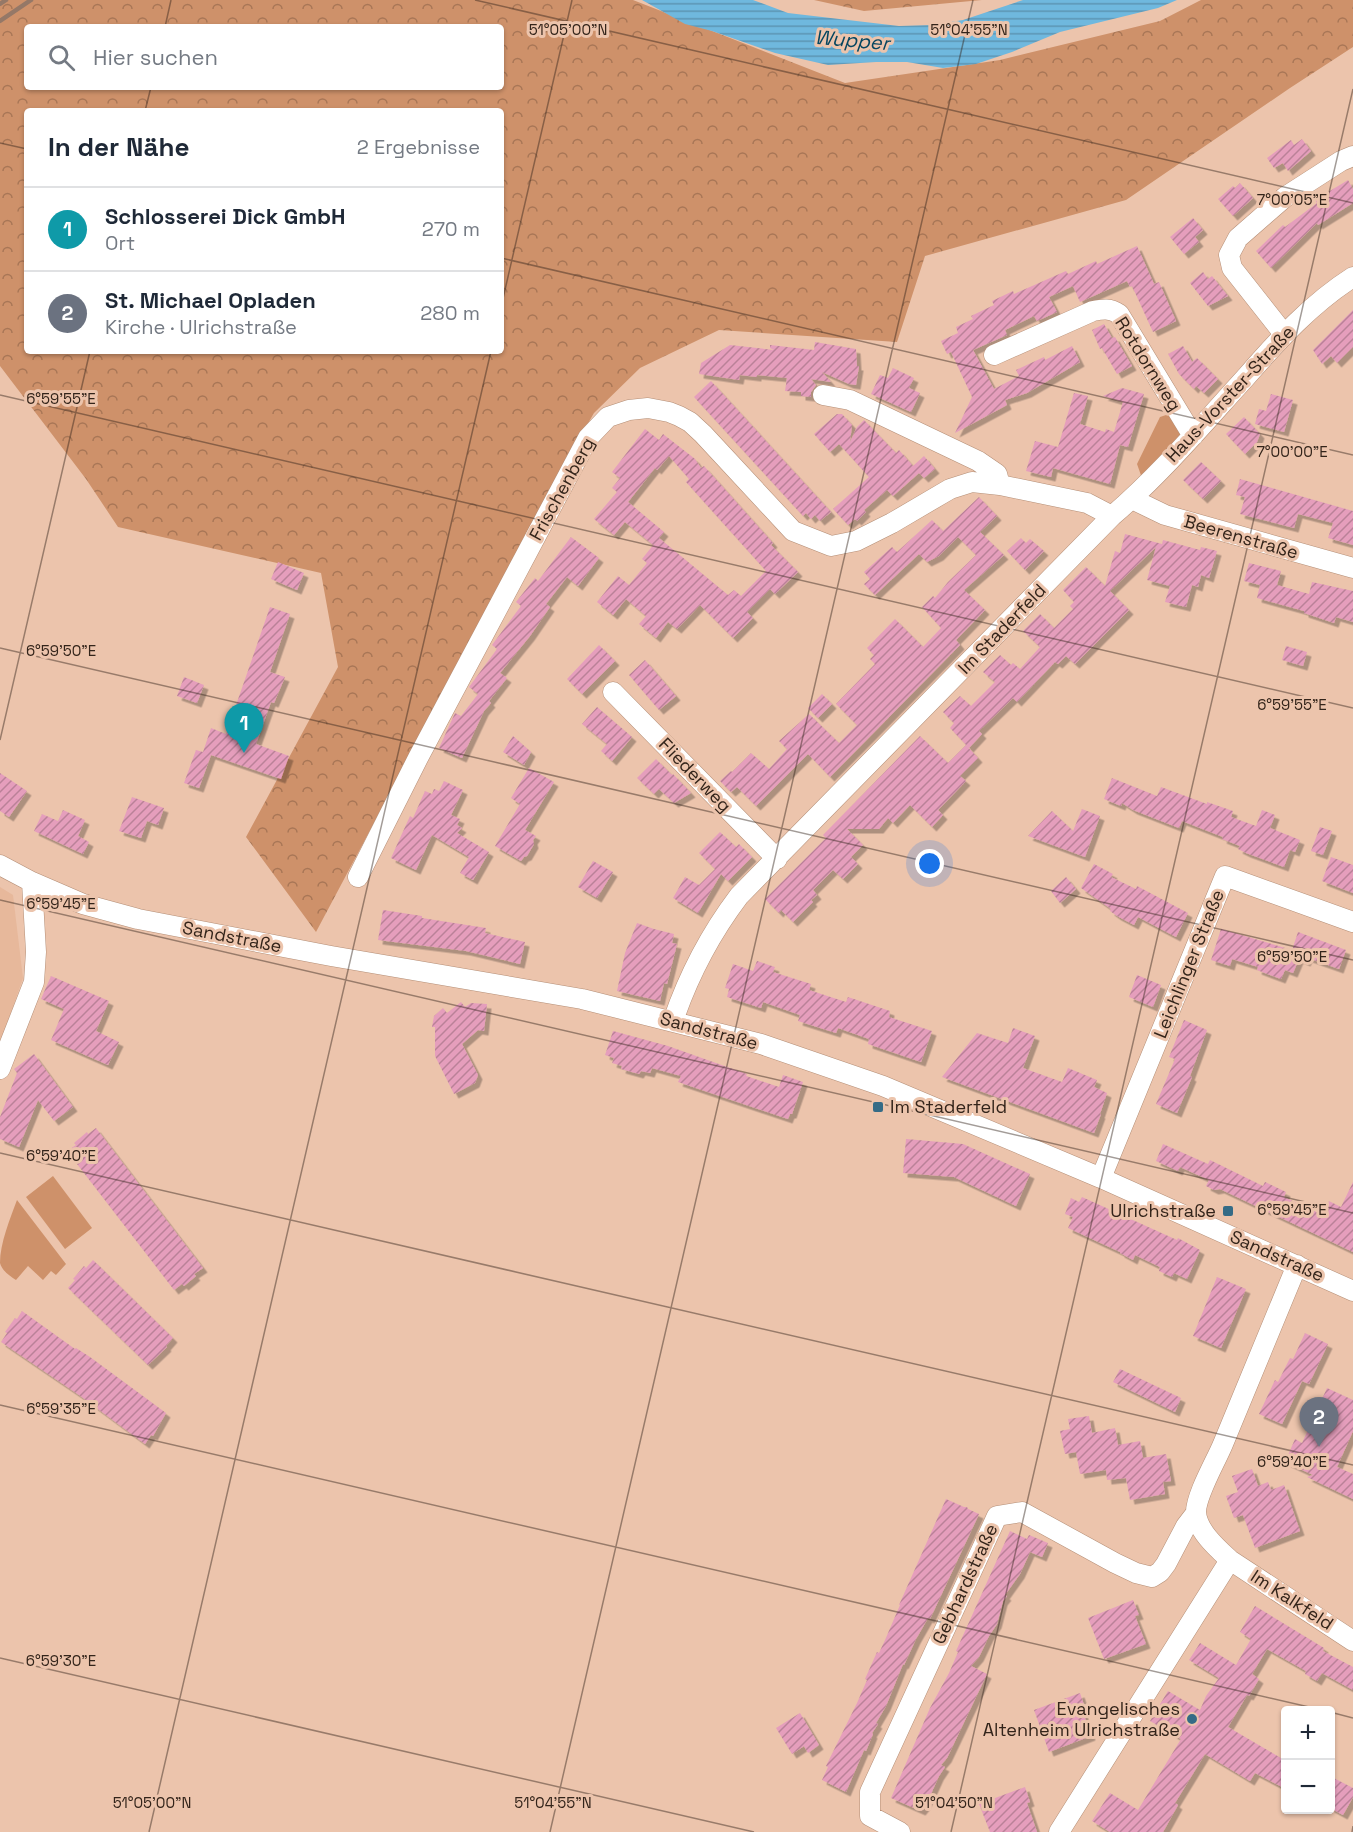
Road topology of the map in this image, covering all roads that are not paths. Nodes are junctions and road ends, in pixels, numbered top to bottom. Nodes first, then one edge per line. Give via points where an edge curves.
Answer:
1 (1353, 156) edge
2 (1353, 277) edge
3 (1284, 334) junction
4 (994, 356) dead end
5 (823, 395) dead end
6 (1193, 436) junction
7 (1000, 485) junction
8 (1132, 499) junction
9 (1112, 516) junction
10 (1353, 568) edge
11 (613, 692) dead end
12 (777, 859) junction
13 (0, 865) edge
14 (358, 877) dead end
15 (32, 882) junction
16 (1353, 922) edge
17 (673, 1021) junction
18 (0, 1070) edge
19 (1101, 1178) junction
20 (1297, 1265) junction
21 (1353, 1291) edge
22 (1196, 1513) junction
23 (1230, 1560) junction
24 (1353, 1641) edge
25 (900, 1832) edge
26 (1059, 1832) edge

1 - 3 street via 1285,197 1238,238 1229,255 1232,268
2 - 3 street, Haus-Vorster-Straße
3 - 6 street, Haus-Vorster-Straße
4 - 6 street, Rotdornweg via 1093,311 1114,311
5 - 7 street via 850,400 978,461 997,474
6 - 8 street, Haus-Vorster-Straße
7 - 9 street, Frischenberg via 1087,503
7 - 14 street, Frischenberg via 972,482 950,489 856,541 831,546 793,531 690,422 648,408 608,417 588,438 551,505
8 - 9 street, Haus-Vorster-Straße
8 - 10 street, Beerenstraße via 1165,515
9 - 12 street, Im Staderfeld
11 - 12 street, Fliederweg
12 - 17 street, Im Staderfeld via 739,896 723,918
13 - 15 street, Sandstraße
15 - 17 street, Sandstraße via 83,904 138,919 582,999
15 - 18 street via 34,982
16 - 19 street, Leichlinger Straße via 1225,876
17 - 19 street, Sandstraße via 761,1044 883,1086
19 - 20 street, Sandstraße
20 - 21 street, Sandstraße
20 - 22 street
22 - 23 street via 1209,1540
22 - 25 street, Gebhardstraße via 1166,1564 1152,1577 1115,1563 1022,1512 997,1516 870,1792 870,1816
23 - 24 street, Im Kalkfeld
23 - 26 street

